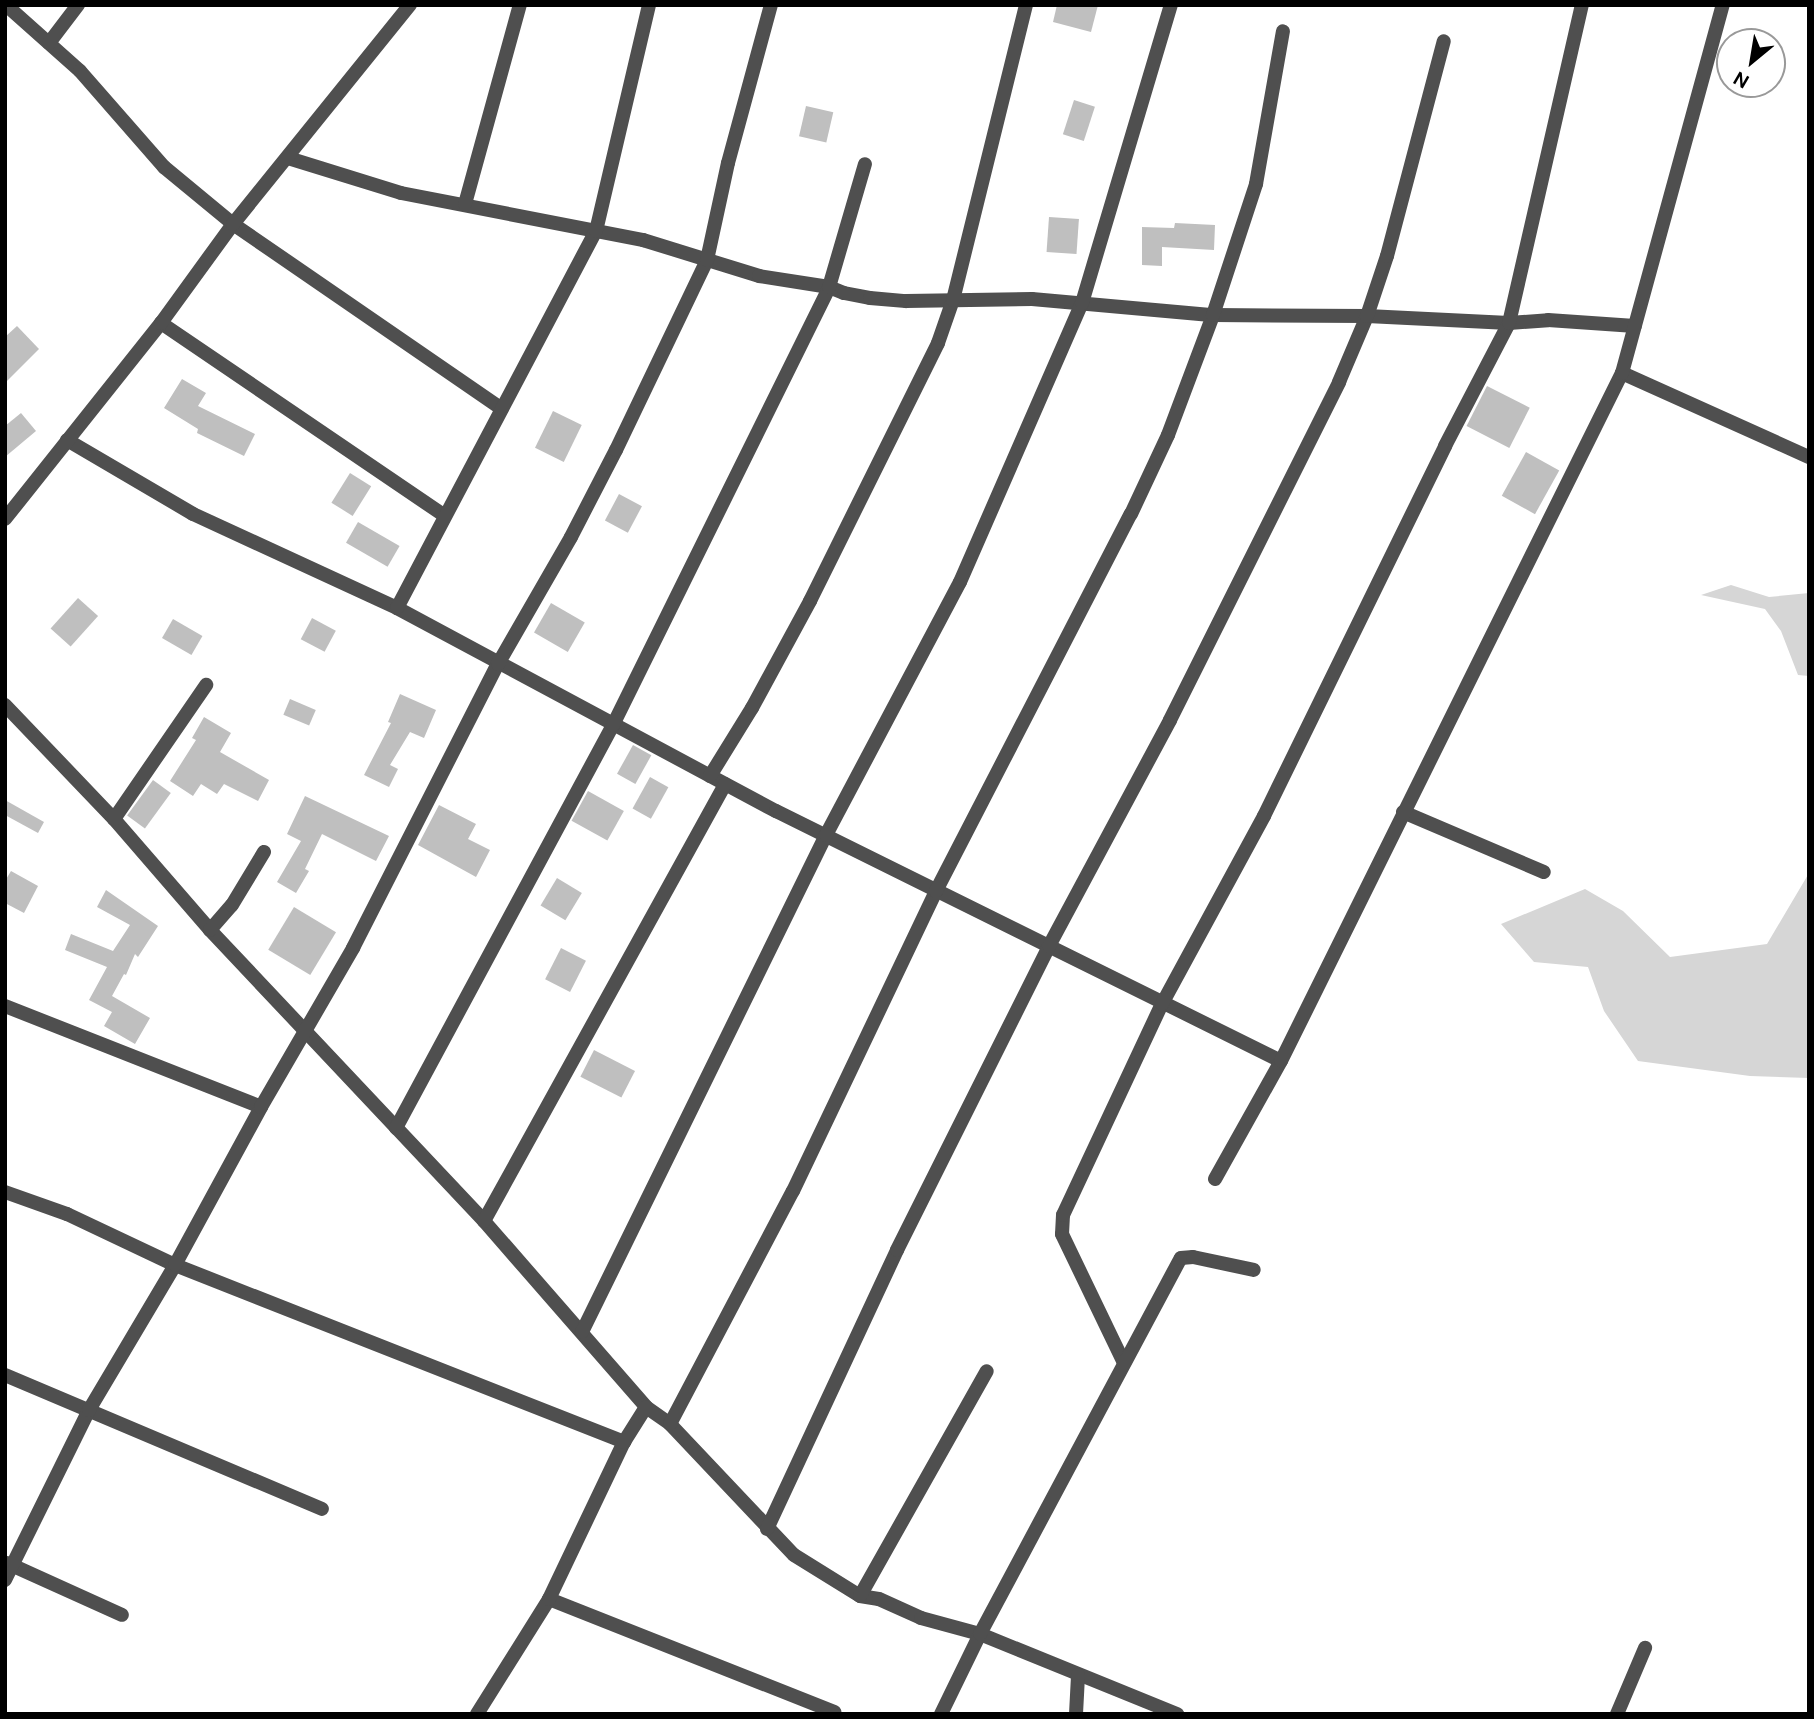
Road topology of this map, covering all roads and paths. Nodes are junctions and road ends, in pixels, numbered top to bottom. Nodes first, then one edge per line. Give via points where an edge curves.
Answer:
1 (6, 5) edge
2 (78, 5) edge
3 (410, 5) edge
4 (520, 5) edge
5 (649, 5) edge
6 (771, 5) edge
7 (1026, 5) edge
8 (1171, 5) edge
9 (1582, 5) edge
10 (1723, 5) edge
11 (1283, 31) dead end
12 (1444, 41) dead end
13 (49, 43) junction
14 (288, 159) junction
15 (865, 164) dead end
16 (465, 204) junction
17 (233, 224) junction
18 (596, 231) junction
19 (707, 260) junction
20 (829, 287) junction
21 (953, 300) junction
22 (1082, 303) junction
23 (1213, 315) junction
24 (1367, 316) junction
25 (161, 323) junction
26 (1509, 323) junction
27 (1635, 326) junction
28 (1622, 373) junction
29 (502, 409) junction
30 (67, 440) junction
31 (1809, 457) edge
32 (445, 516) junction
33 (5, 519) edge
34 (397, 608) junction
35 (498, 664) junction
36 (206, 685) dead end
37 (5, 705) edge
38 (613, 725) junction
39 (710, 776) junction
40 (725, 784) junction
41 (1403, 812) junction
42 (114, 819) junction
43 (826, 835) junction
44 (264, 852) dead end
45 (1544, 872) dead end
46 (936, 891) junction
47 (210, 930) junction
48 (1049, 946) junction
49 (1162, 1004) junction
50 (5, 1006) edge
51 (305, 1030) junction
52 (1281, 1062) junction
53 (261, 1107) junction
54 (396, 1128) junction
55 (1214, 1179) dead end
56 (5, 1192) edge
57 (484, 1222) junction
58 (175, 1265) junction
59 (1254, 1270) dead end
60 (582, 1332) junction
61 (1124, 1363) junction
62 (987, 1371) dead end
63 (5, 1375) edge
64 (646, 1407) junction
65 (89, 1410) junction
66 (670, 1424) junction
67 (624, 1442) junction
68 (322, 1509) dead end
69 (767, 1529) junction
70 (9, 1563) edge
71 (5, 1580) edge
72 (860, 1596) junction
73 (549, 1599) junction
74 (122, 1615) dead end
75 (980, 1634) junction
76 (1645, 1648) dead end
77 (1078, 1675) junction
78 (834, 1712) dead end
79 (477, 1714) edge
80 (941, 1714) edge
81 (1076, 1714) edge
82 (1177, 1714) edge
83 (1617, 1714) edge

1 - 13 street
2 - 13 street
3 - 14 street
4 - 16 street
5 - 18 street
6 - 19 street via 727,163
7 - 21 street
8 - 22 street
9 - 26 street
10 - 27 street
11 - 23 street via 1256,184
12 - 24 street
13 - 17 street via 80,71 164,167
14 - 16 street via 401,193
14 - 17 street
15 - 20 street
16 - 18 street
17 - 25 street
17 - 29 street
18 - 19 street
18 - 29 street
19 - 20 street via 791,283
19 - 35 street via 571,537
20 - 21 street via 870,298
20 - 38 street
21 - 22 street
21 - 39 street via 916,391 816,589
22 - 23 street
22 - 43 street via 960,582
23 - 24 street
23 - 46 street via 1168,435 1131,514
24 - 26 street
24 - 48 street via 1339,382 1176,708
25 - 30 street
25 - 32 street
26 - 27 street via 1548,320
26 - 49 street via 1264,816
27 - 28 street
28 - 31 street
28 - 41 street
29 - 32 street
30 - 33 street
30 - 34 street via 193,514
32 - 34 street
34 - 35 street
35 - 38 street
35 - 51 street via 353,948
36 - 42 street
37 - 42 street
38 - 39 street
38 - 54 street
39 - 40 street
40 - 43 street
40 - 57 street
41 - 45 street
41 - 52 street
42 - 47 street
43 - 46 street
43 - 60 street
44 - 47 street via 233,905
46 - 48 street
46 - 66 street via 793,1191
47 - 51 street
48 - 49 street
48 - 69 street via 897,1250
49 - 52 street
49 - 61 street via 1063,1215 1062,1234
50 - 53 street
51 - 53 street
51 - 54 street
52 - 55 street
53 - 58 street
54 - 57 street
56 - 58 street via 67,1214
57 - 60 street
58 - 65 street
58 - 67 street
59 - 61 street via 1181,1258
60 - 64 street
61 - 75 street
62 - 72 street
63 - 65 street
64 - 66 street
64 - 67 street
65 - 68 street
65 - 70 street
66 - 69 street
67 - 73 street
69 - 72 street via 794,1555
70 - 71 street
70 - 74 street
72 - 75 street
73 - 78 street
73 - 79 street
75 - 77 street
75 - 80 street
76 - 83 street
77 - 81 street
77 - 82 street

